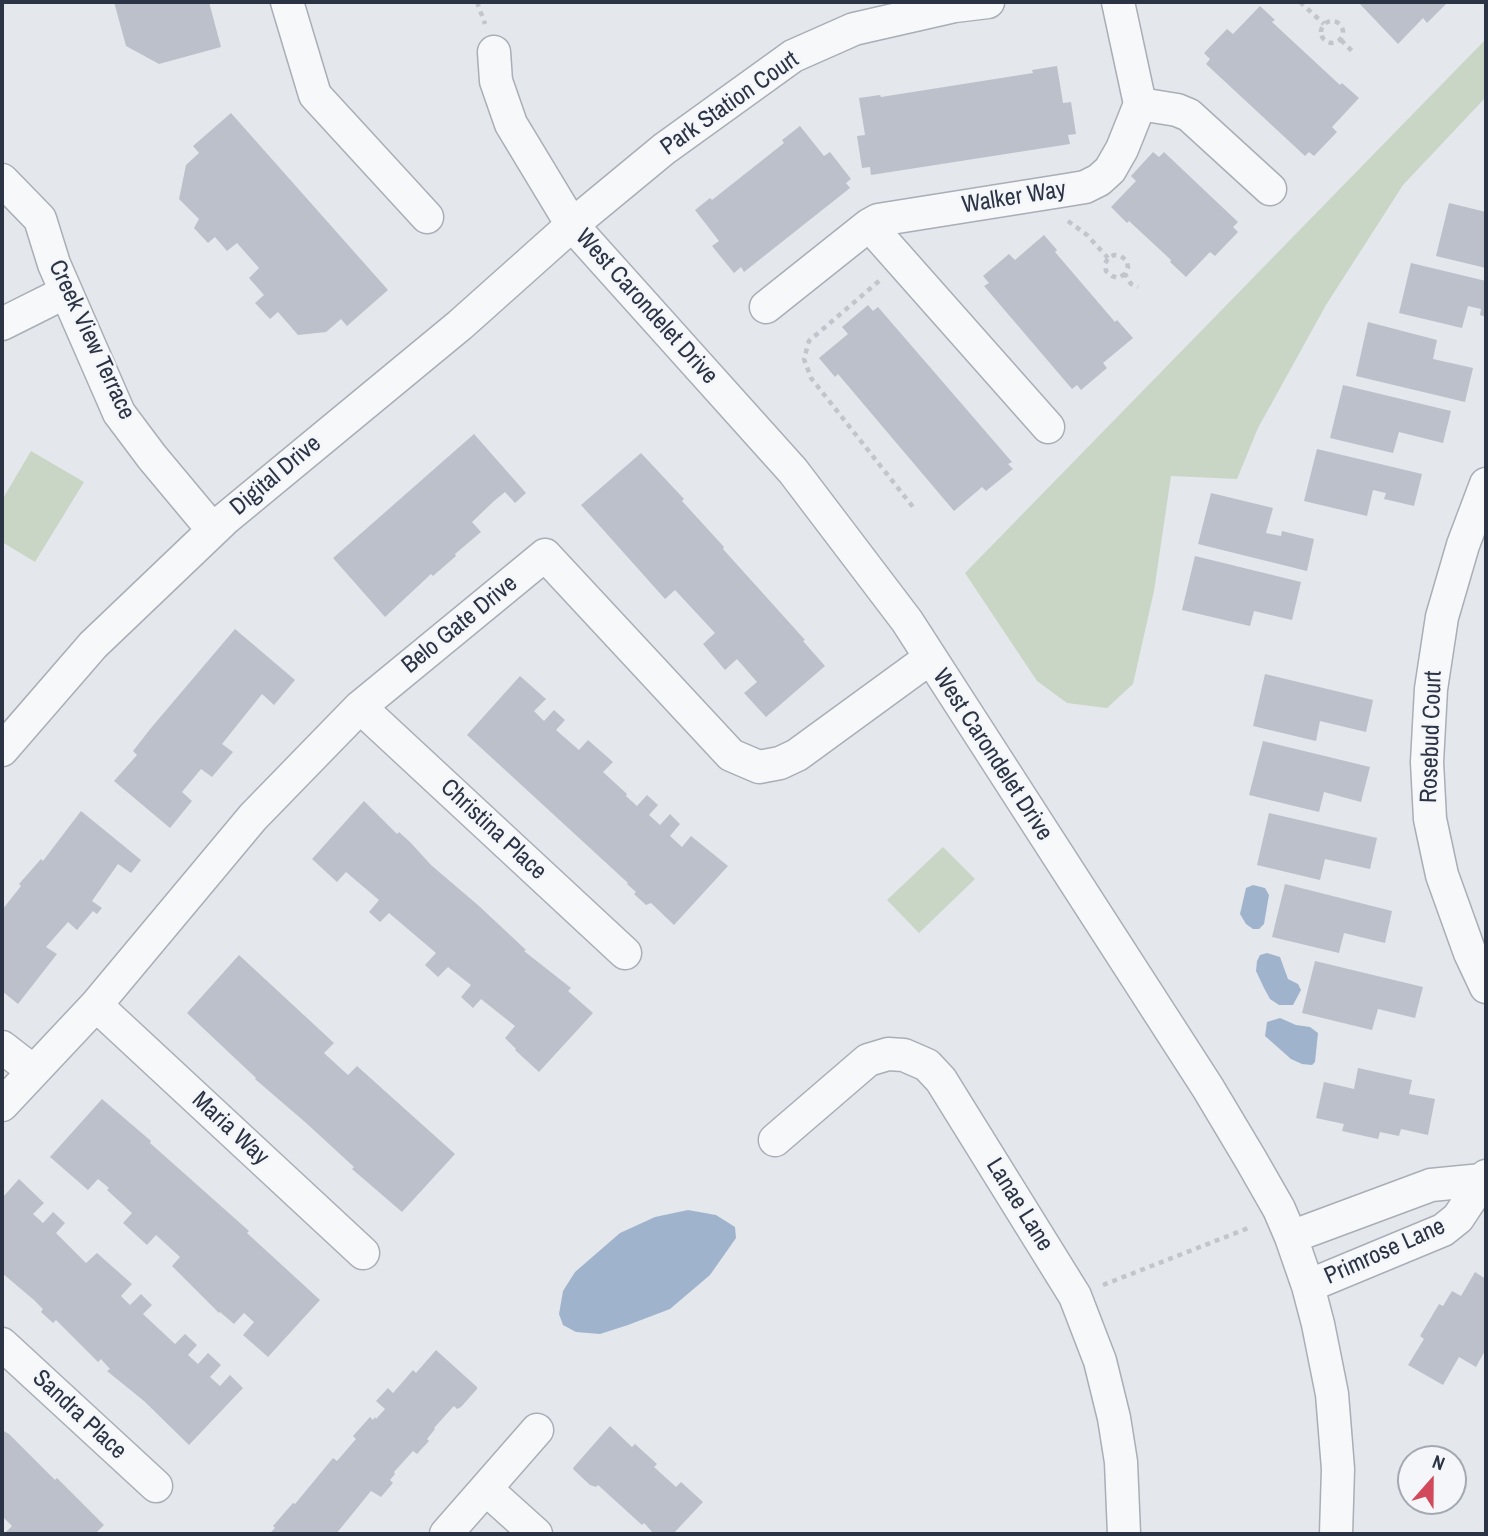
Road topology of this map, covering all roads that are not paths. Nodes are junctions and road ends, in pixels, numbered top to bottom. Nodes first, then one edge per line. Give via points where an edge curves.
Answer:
1 (287, 2) edge
2 (988, 2) edge
3 (1118, 2) edge
4 (494, 52) dead end
5 (1140, 104) junction
6 (2, 180) edge
7 (1270, 189) dead end
8 (426, 217) dead end
9 (572, 225) junction
10 (869, 225) junction
11 (66, 292) junction
12 (766, 307) dead end
13 (2, 324) edge
14 (1048, 427) dead end
15 (1486, 484) edge
16 (214, 530) junction
17 (930, 658) junction
18 (360, 707) junction
19 (2, 750) edge
20 (625, 953) dead end
21 (1486, 987) edge
22 (96, 1005) junction
23 (2, 1047) edge
24 (33, 1071) junction
25 (3, 1102) edge
26 (775, 1140) dead end
27 (1484, 1178) edge
28 (1286, 1226) junction
29 (363, 1253) dead end
30 (1308, 1286) junction
31 (2, 1344) edge
32 (537, 1430) dead end
33 (156, 1486) dead end
34 (486, 1489) junction
35 (446, 1534) edge
36 (536, 1534) edge
37 (1124, 1534) edge
38 (1336, 1534) edge

1 - 8 street via 315,95
2 - 9 street, Park Station Court via 854,29 793,56 664,149
3 - 5 street
4 - 9 street, West Carondelet Drive via 496,81 511,124
5 - 7 street via 1189,115
5 - 10 street, Walker Way via 1110,170 1085,187
6 - 11 street, Creek View Terrace via 40,219
9 - 16 street, Digital Drive
9 - 17 street, West Carondelet Drive via 793,471
10 - 12 street, Walker Way
10 - 14 street
11 - 13 street
11 - 16 street, Creek View Terrace via 119,413
15 - 21 street, Rosebud Court via 1462,545 1442,618 1431,689 1427,762 1430,819 1442,875
16 - 19 street, Digital Drive via 93,645
17 - 18 street, Belo Gate Drive via 797,755 759,767 731,755 545,555
17 - 28 street, West Carondelet Drive via 1208,1088
18 - 20 street, Christina Place
18 - 22 street, Belo Gate Drive via 253,817
22 - 24 street, Belo Gate Drive
22 - 29 street, Maria Way
23 - 24 street
24 - 25 street, Belo Gate Drive
26 - 37 street, Lanae Lane via 868,1060 904,1055 927,1065 941,1080 1075,1296 1100,1361 1114,1418
27 - 28 street, Primrose Lane via 1431,1185
27 - 30 street, Primrose Lane via 1458,1218 1443,1230
28 - 30 street, West Carondelet Drive
30 - 38 street, West Carondelet Drive via 1332,1394 1338,1469
31 - 33 street, Sandra Place
32 - 34 street
34 - 35 street
34 - 36 street

